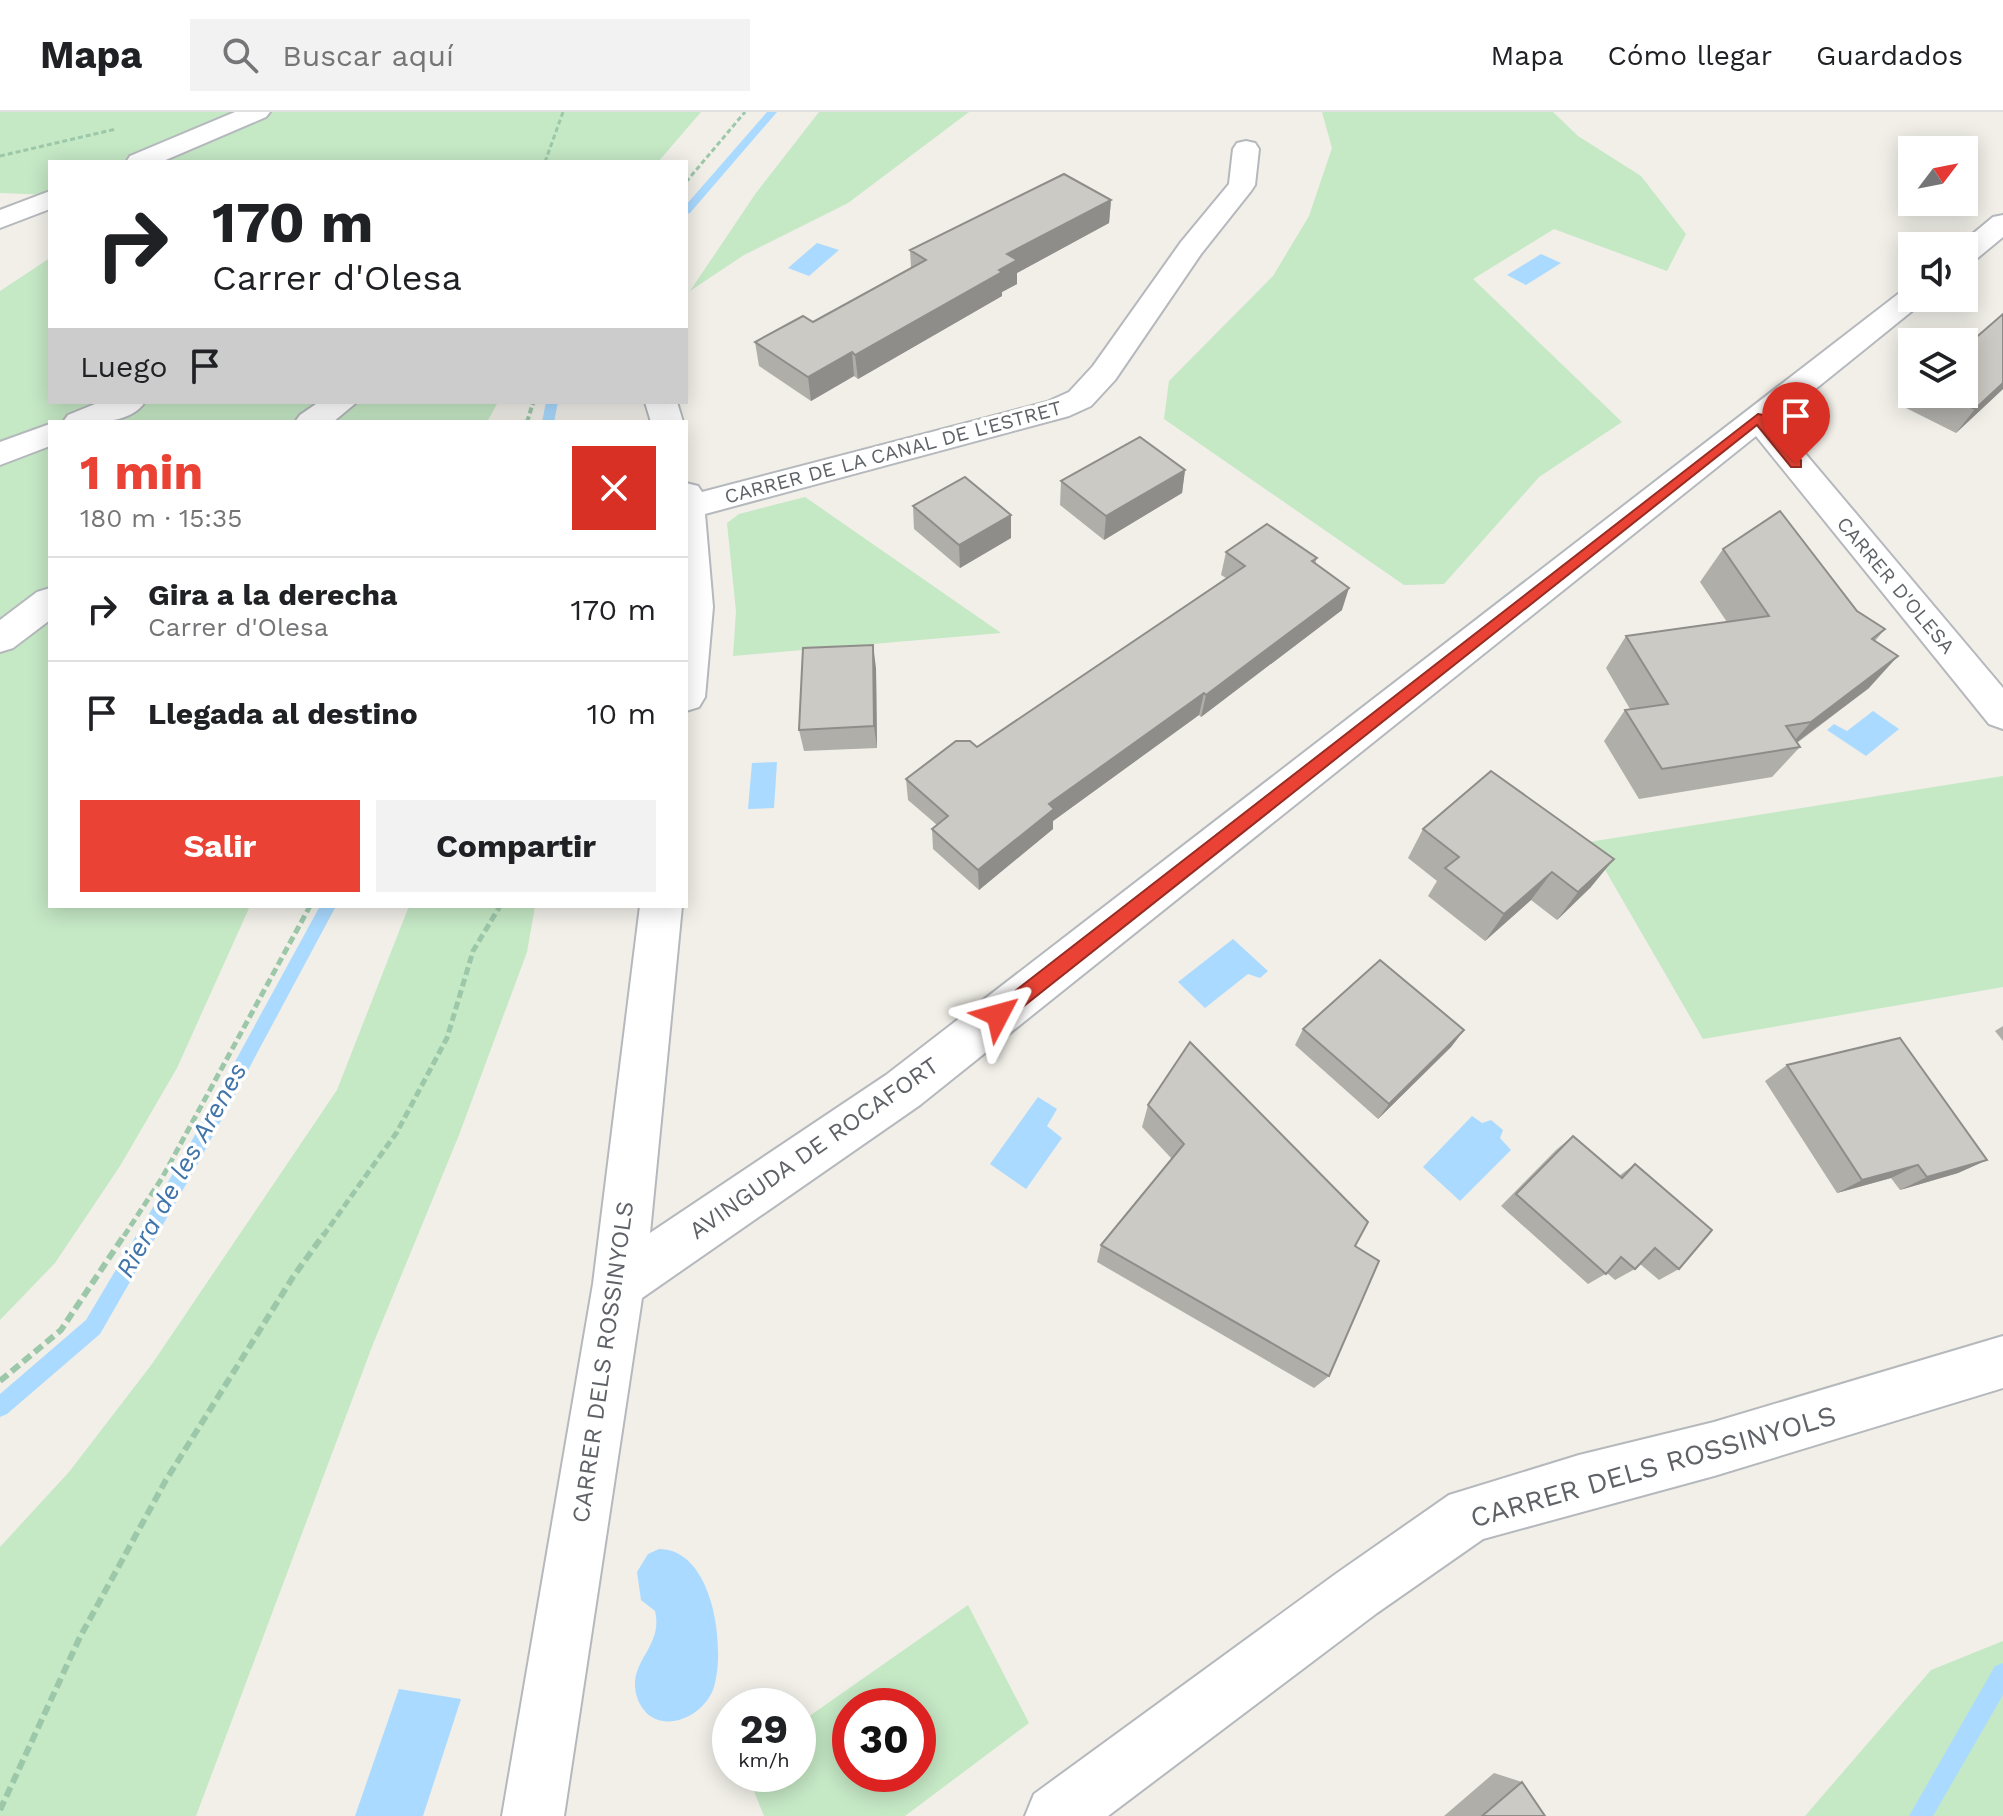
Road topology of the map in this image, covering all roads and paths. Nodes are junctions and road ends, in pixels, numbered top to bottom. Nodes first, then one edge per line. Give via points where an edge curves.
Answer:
1 (257, 112) edge
2 (563, 112) edge
3 (745, 112) edge
4 (121, 129) dead end
5 (1246, 149) dead end
6 (0, 156) edge
7 (144, 160) edge
8 (546, 160) edge
9 (688, 180) edge
10 (48, 200) edge
11 (0, 220) edge
12 (2003, 223) edge
13 (1978, 244) edge
14 (1898, 308) edge
15 (124, 404) edge
16 (338, 404) edge
17 (1758, 418) junction
18 (84, 420) edge
19 (314, 420) edge
20 (48, 435) edge
21 (0, 454) edge
22 (688, 501) edge
23 (48, 603) edge
24 (0, 639) edge
25 (688, 677) edge
26 (2003, 714) edge
27 (309, 908) edge
28 (499, 908) edge
29 (661, 908) edge
30 (619, 1284) junction
31 (2003, 1362) edge
32 (0, 1381) edge
33 (0, 1810) edge
34 (533, 1816) edge
35 (1056, 1816) edge

1 - 7 street
2 - 8 path
3 - 9 path
4 - 6 path
5 - 22 street, CARRER DE LA CANAL DE L'ESTRET via 1242,185 1080,399 1031,417
10 - 11 street
12 - 13 street
14 - 17 street, AVINGUDA DE ROCAFORT
15 - 18 street
16 - 19 street
17 - 26 street, CARRER D'OLESA
17 - 30 street, AVINGUDA DE ROCAFORT via 903,1090
20 - 21 street
22 - 25 street via 695,607
23 - 24 street
27 - 32 path via 162,1178 61,1330
28 - 33 path via 473,951 447,1038 397,1132 293,1277 166,1480 80,1637
29 - 30 street, CARRER DELS ROSSINYOLS
30 - 34 street, CARRER DELS ROSSINYOLS
31 - 35 street, CARRER DELS ROSSINYOLS via 1714,1449 1469,1515

